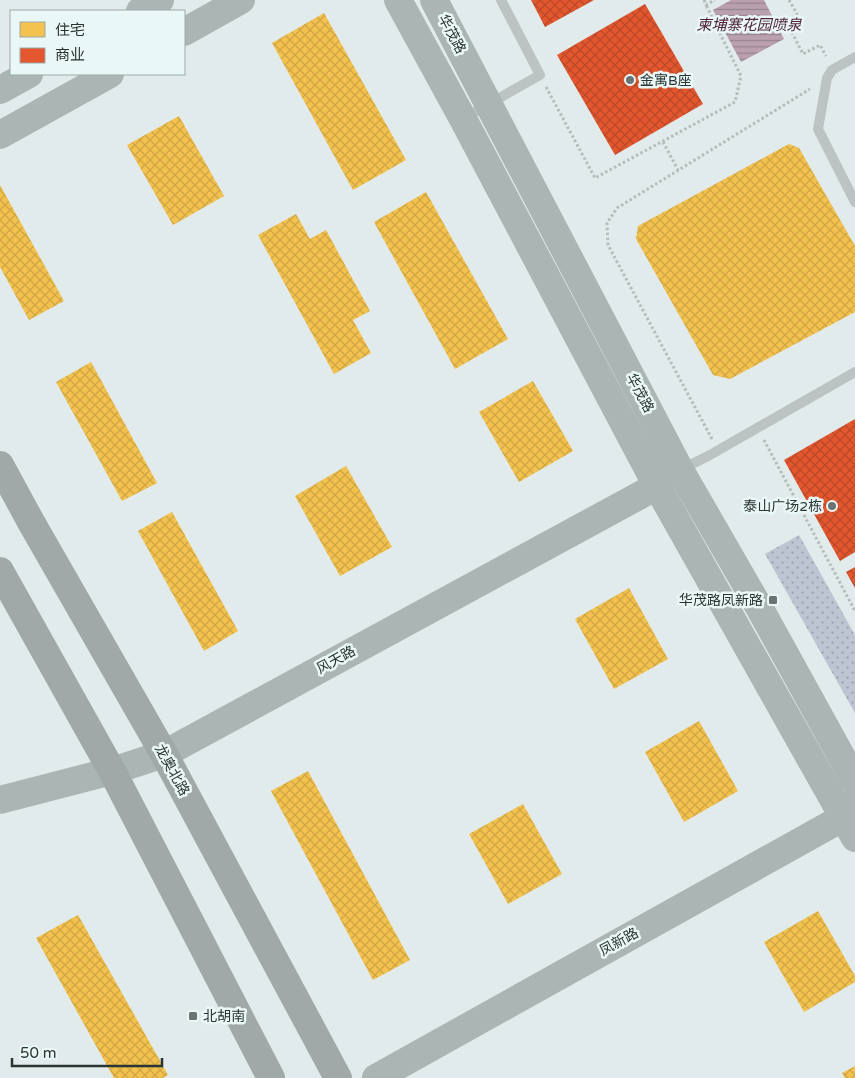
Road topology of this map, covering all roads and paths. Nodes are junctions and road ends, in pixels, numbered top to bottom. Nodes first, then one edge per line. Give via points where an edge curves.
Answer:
1 (160, 0) edge
2 (241, 0) edge
3 (398, 0) edge
4 (434, 0) edge
5 (501, 0) edge
6 (704, 0) edge
7 (715, 0) edge
8 (789, 0) edge
9 (706, 4) junction
10 (142, 10) edge
11 (185, 31) edge
12 (855, 57) edge
13 (830, 74) junction
14 (27, 75) edge
15 (108, 75) edge
16 (540, 75) junction
17 (0, 90) edge
18 (489, 104) junction
19 (463, 119) junction
20 (0, 135) edge
21 (663, 142) junction
22 (678, 170) junction
23 (855, 202) edge
24 (855, 372) edge
25 (758, 428) junction
26 (718, 450) junction
27 (0, 465) edge
28 (669, 478) junction
29 (0, 571) edge
30 (855, 611) edge
31 (164, 754) junction
32 (112, 771) junction
33 (855, 781) edge
34 (0, 800) edge
35 (852, 818) edge
36 (271, 1078) edge
37 (338, 1078) edge
38 (376, 1078) edge

1 - 10 street
2 - 11 street
3 - 19 street, 华茂路
4 - 18 street, 华茂路
5 - 16 lane
6 - 9 path
7 - 9 path
8 - 13 path via 797,14 787,23 803,54 820,45
9 - 21 path via 741,76 735,102
12 - 13 lane
13 - 22 path
13 - 23 lane via 818,129
14 - 17 street
15 - 20 street
16 - 18 lane
16 - 21 path via 595,178
18 - 19 lane
18 - 28 street, 华茂路
19 - 28 street, 华茂路
21 - 22 path
22 - 26 path via 617,208 607,223 608,245
24 - 25 lane
25 - 26 lane
25 - 30 path
26 - 28 lane
27 - 31 main road, 龙奥北路
28 - 31 street, 风天路
28 - 33 street, 华茂路 via 759,607
28 - 35 street
29 - 32 main road
31 - 32 street, 风天路
31 - 37 main road, 龙奥北路
32 - 34 street, 风天路
32 - 36 main road
35 - 38 street, 凤新路

